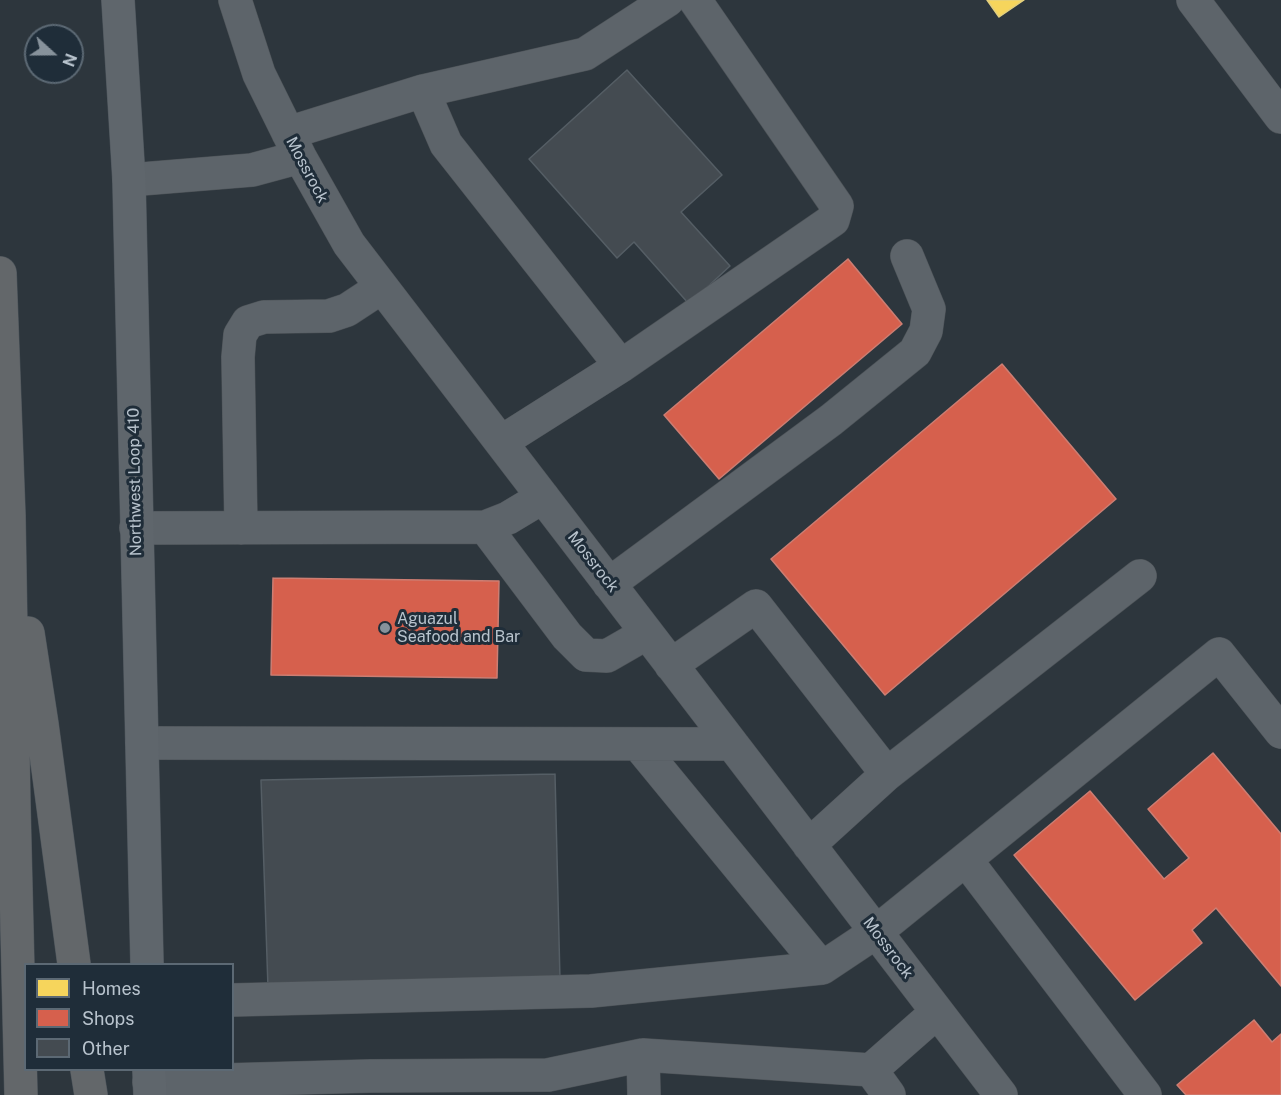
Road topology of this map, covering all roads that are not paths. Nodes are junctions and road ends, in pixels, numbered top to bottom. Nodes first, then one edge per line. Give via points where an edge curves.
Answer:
1 (118, 0) edge
2 (235, 0) edge
3 (668, 0) edge
4 (695, 0) edge
5 (1193, 0) edge
6 (423, 91) junction
7 (1281, 117) edge
8 (294, 145) junction
9 (129, 180) junction
10 (907, 256) dead end
11 (0, 273) edge
12 (382, 287) junction
13 (621, 366) junction
14 (501, 442) junction
15 (543, 497) junction
16 (9, 516) junction
17 (485, 526) junction
18 (136, 528) junction
19 (241, 528) junction
20 (1140, 576) dead end
21 (609, 584) junction
22 (647, 633) junction
23 (671, 665) junction
24 (1281, 732) edge
25 (142, 743) junction
26 (638, 744) junction
27 (732, 744) junction
28 (887, 774) junction
29 (809, 845) junction
30 (966, 860) junction
31 (876, 932) junction
32 (74, 963) edge
33 (147, 963) edge
34 (822, 968) junction
35 (234, 1000) edge
36 (938, 1012) junction
37 (643, 1055) junction
38 (87, 1071) edge
39 (149, 1082) edge
40 (880, 1083) edge
41 (291, 1087) edge
42 (21, 1095) edge
43 (91, 1095) edge
44 (644, 1095) edge
45 (1001, 1095) edge
46 (1145, 1095) edge

1 - 9 main road, Northwest Loop 410
2 - 8 street, Mossrock via 259,74
3 - 6 street via 585,54
4 - 13 street via 837,206 833,220
5 - 7 street
6 - 8 street
6 - 13 street via 446,144
8 - 9 street via 252,170
8 - 12 street, Mossrock via 349,244
9 - 18 main road, Northwest Loop 410
10 - 21 street via 929,309 926,331 915,352 831,420
11 - 16 highway
12 - 14 street, Mossrock
12 - 19 street via 347,310 329,316 264,317 249,321 240,335
13 - 14 street
14 - 15 street, Mossrock
15 - 17 street via 508,518
15 - 21 street, Mossrock
16 - 32 highway
16 - 42 highway
17 - 19 street
17 - 22 street via 586,656 607,656
18 - 19 street
18 - 25 main road, Northwest Loop 410
20 - 28 street
21 - 22 street, Mossrock
22 - 23 street, Mossrock
23 - 27 street, Mossrock
23 - 28 street via 756,606
24 - 30 street via 1219,654
25 - 26 street
25 - 33 main road, Northwest Loop 410
26 - 27 street
26 - 34 street
27 - 29 street, Mossrock
28 - 29 street
29 - 31 street, Mossrock
30 - 31 street
30 - 46 street
31 - 34 street
31 - 36 street, Mossrock
34 - 35 street via 591,991
36 - 40 street
36 - 45 street, Mossrock
37 - 40 street
37 - 41 street via 548,1075
37 - 44 street
38 - 43 highway
39 - 41 street

